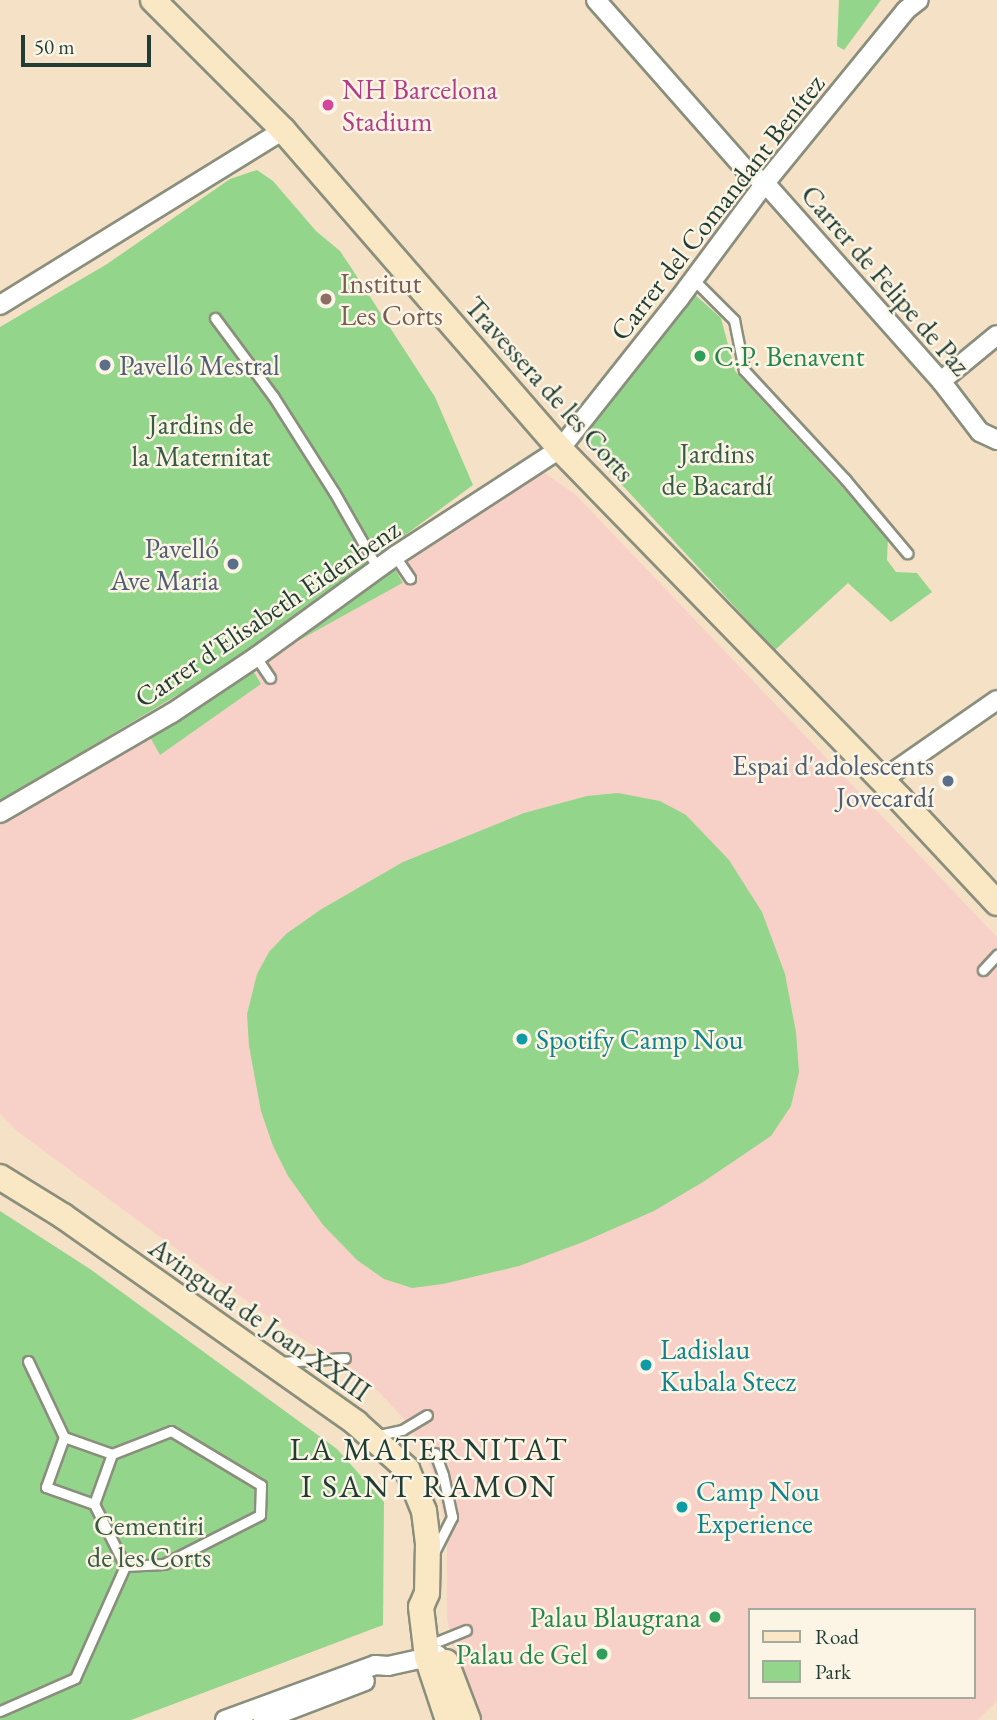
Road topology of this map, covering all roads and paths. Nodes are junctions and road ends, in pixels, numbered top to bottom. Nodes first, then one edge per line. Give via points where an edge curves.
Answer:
1 (153, 0) edge
2 (596, 0) edge
3 (919, 0) edge
4 (283, 130) junction
5 (765, 183) junction
6 (694, 280) junction
7 (0, 304) edge
8 (215, 318) dead end
9 (997, 335) edge
10 (941, 381) junction
11 (997, 440) edge
12 (560, 449) junction
13 (908, 553) dead end
14 (396, 556) junction
15 (378, 569) junction
16 (410, 578) dead end
17 (256, 657) junction
18 (270, 678) dead end
19 (997, 700) edge
20 (882, 780) junction
21 (0, 813) edge
22 (997, 903) edge
23 (997, 956) edge
24 (984, 970) dead end
25 (0, 1177) edge
26 (345, 1358) dead end
27 (28, 1361) dead end
28 (271, 1362) junction
29 (427, 1415) dead end
30 (371, 1436) junction
31 (64, 1437) junction
32 (435, 1453) dead end
33 (112, 1454) junction
34 (94, 1504) junction
35 (428, 1565) junction
36 (125, 1566) junction
37 (466, 1630) dead end
38 (437, 1650) junction
39 (388, 1666) junction
40 (0, 1711) edge
41 (225, 1720) edge
42 (263, 1720) edge
43 (448, 1720) edge
44 (468, 1720) edge

1 - 4 main road, Travessera de les Corts
2 - 5 street, Carrer de Felipe de Paz via 745,169
3 - 5 street, Carrer del Comandant Benítez via 906,10
4 - 7 street
4 - 12 main road, Travessera de les Corts
5 - 6 street, Carrer del Comandant Benítez
5 - 10 street, Carrer de Felipe de Paz
6 - 12 street, Carrer del Comandant Benítez
6 - 13 lane via 734,320 744,370
8 - 15 lane via 273,396
9 - 10 street
10 - 11 street, Carrer de Felipe de Paz via 980,432
12 - 14 street, Carrer d'Elisabeth Eidenbenz
12 - 20 main road, Travessera de les Corts
14 - 15 street, Carrer d'Elisabeth Eidenbenz
14 - 16 lane
15 - 17 street, Carrer d'Elisabeth Eidenbenz
17 - 18 lane
17 - 21 street, Carrer d'Elisabeth Eidenbenz via 172,713
19 - 20 street
20 - 22 main road, Travessera de les Corts
23 - 24 lane
25 - 28 main road, Avinguda de Joan XXIII
26 - 28 lane
27 - 31 lane
28 - 30 main road, Avinguda de Joan XXIII
29 - 30 lane via 401,1430
30 - 35 main road, Avinguda de Joan XXIII via 407,1469 424,1511
31 - 33 lane
31 - 34 lane via 46,1488
32 - 35 lane via 452,1517
33 - 34 lane
33 - 36 lane via 172,1432 261,1485 260,1515 164,1564
34 - 36 lane
35 - 38 main road, Avinguda de Joan XXIII via 421,1607
36 - 40 lane via 75,1678
37 - 38 lane
38 - 39 street
38 - 43 main road, Avinguda de Joan XXIII
38 - 44 main road, Avinguda de Joan XXIII
39 - 41 street via 375,1665
39 - 42 street via 374,1678

